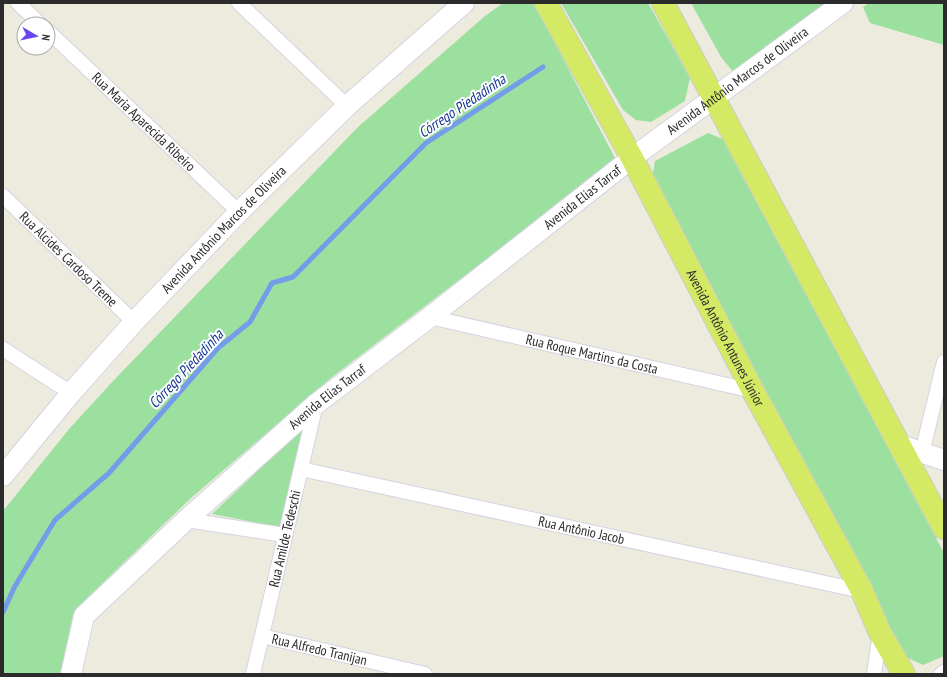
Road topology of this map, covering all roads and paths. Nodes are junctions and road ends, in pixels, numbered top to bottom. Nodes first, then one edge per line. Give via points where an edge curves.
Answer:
1 (18, 3) edge
2 (239, 3) edge
3 (464, 3) edge
4 (546, 3) edge
5 (663, 3) edge
6 (843, 3) edge
7 (32, 16) edge
8 (56, 39) edge
9 (713, 98) junction
10 (347, 106) junction
11 (632, 158) junction
12 (3, 196) edge
13 (239, 212) junction
14 (430, 317) junction
15 (134, 322) junction
16 (3, 349) edge
17 (944, 362) edge
18 (753, 391) junction
19 (72, 393) junction
20 (316, 404) junction
21 (900, 445) junction
22 (922, 452) junction
23 (944, 460) edge
24 (301, 469) junction
25 (3, 476) edge
26 (186, 520) junction
27 (944, 528) edge
28 (285, 535) junction
29 (862, 591) junction
30 (880, 633) junction
31 (262, 636) junction
32 (944, 672) edge
33 (71, 674) edge
34 (253, 674) edge
35 (425, 674) edge
36 (874, 674) edge
37 (904, 674) edge
38 (941, 674) edge

1 - 7 street
2 - 10 street
3 - 10 main road, Avenida Antônio Marcos de Oliveira
4 - 11 main road, Avenida Antônio Antunes Júnior
5 - 9 main road
6 - 9 main road, Avenida Antônio Marcos de Oliveira
8 - 13 street, Rua Maria Aparecida Ribeiro
9 - 11 main road, Avenida Antônio Marcos de Oliveira
9 - 21 main road
10 - 13 main road, Avenida Antônio Marcos de Oliveira
11 - 14 main road, Avenida Elias Tarraf
11 - 18 main road, Avenida Antônio Antunes Júnior
12 - 15 street, Rua Alcides Cardoso Treme
13 - 15 main road, Avenida Antônio Marcos de Oliveira
14 - 18 street, Rua Roque Martins da Costa
14 - 20 main road, Avenida Elias Tarraf
15 - 19 main road, Avenida Antônio Marcos de Oliveira
16 - 19 street
17 - 22 street
18 - 29 main road, Avenida Antônio Antunes Júnior
19 - 25 main road, Avenida Antônio Marcos de Oliveira
20 - 24 street, Rua Amilde Tedeschi
20 - 26 main road, Avenida Elias Tarraf
21 - 22 main road
21 - 27 main road
22 - 23 main road
24 - 28 street, Rua Amilde Tedeschi
24 - 29 street, Rua Antônio Jacob
26 - 28 street
26 - 33 main road, Avenida Elias Tarraf via 84,616
28 - 31 street, Rua Amilde Tedeschi
29 - 30 main road, Avenida Antônio Antunes Júnior
30 - 36 street
30 - 37 main road, Avenida Antônio Antunes Júnior
31 - 34 street, Rua Amilde Tedeschi
31 - 35 street, Rua Alfredo Tranijan
32 - 38 street

